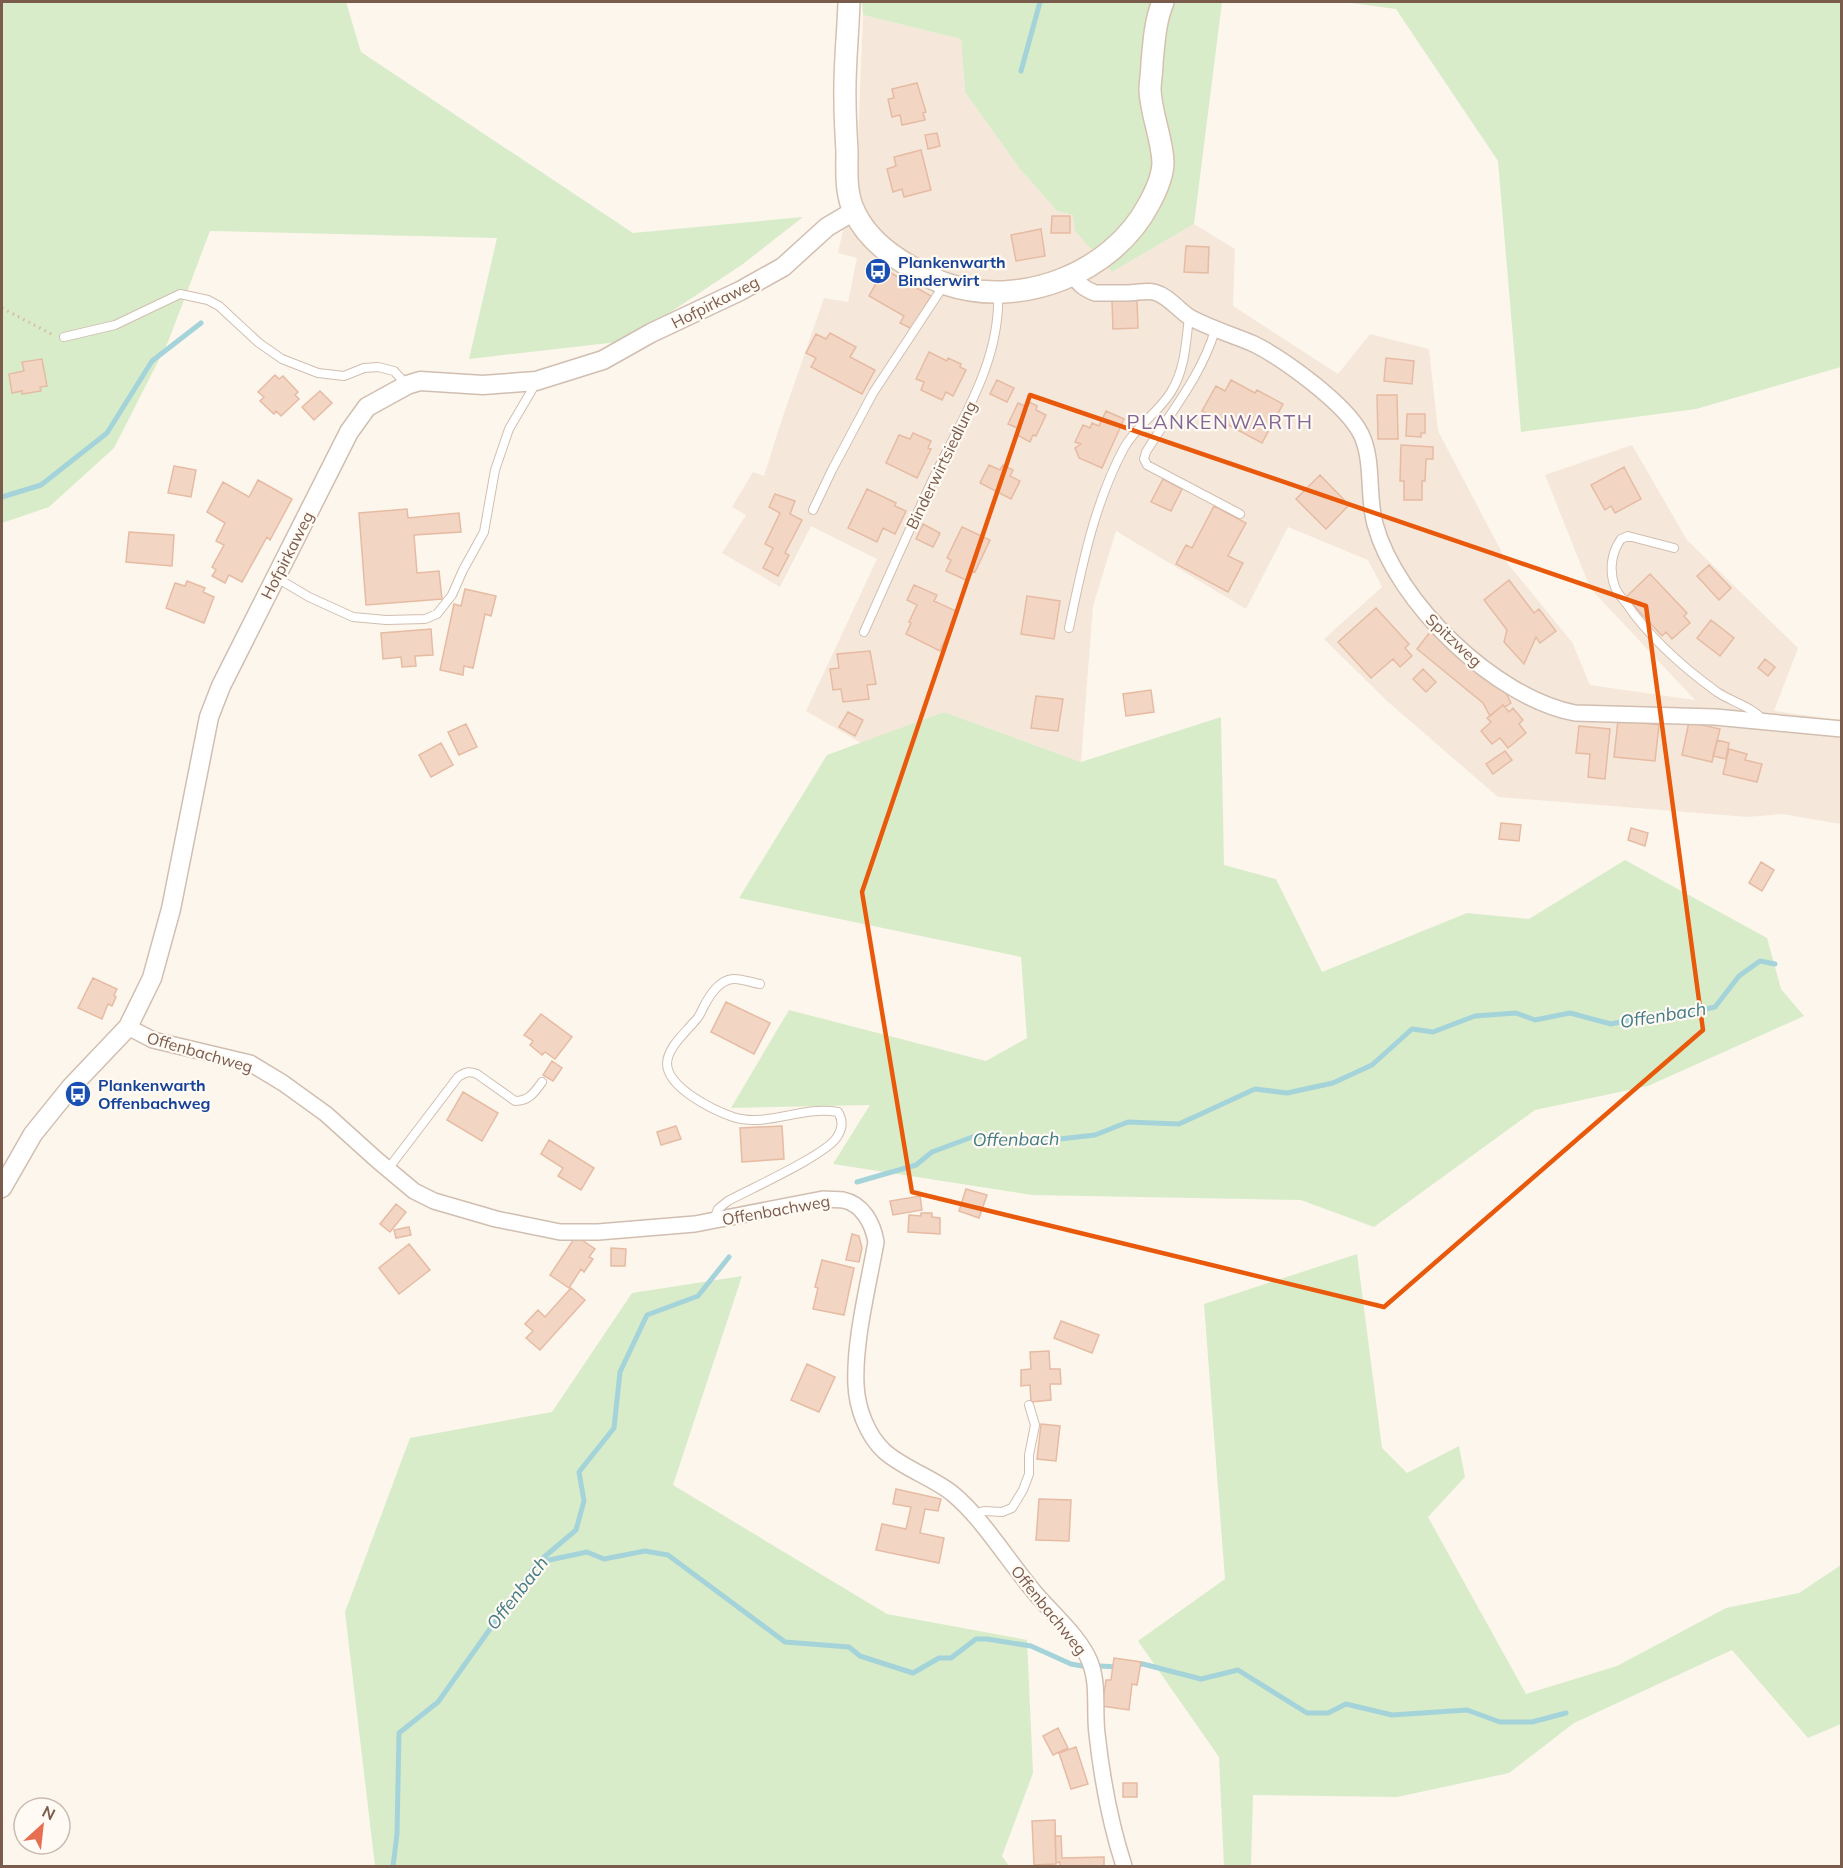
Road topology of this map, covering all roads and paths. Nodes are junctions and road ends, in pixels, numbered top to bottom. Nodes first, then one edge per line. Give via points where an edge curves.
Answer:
1 (849, 2) edge
2 (1163, 2) edge
3 (854, 211) junction
4 (1073, 275) junction
5 (945, 284) junction
6 (998, 292) junction
7 (2, 308) edge
8 (1189, 317) junction
9 (1215, 330) junction
10 (64, 337) joint
11 (537, 381) junction
12 (407, 385) junction
13 (813, 510) dead end
14 (1240, 514) dead end
15 (1674, 548) dead end
16 (276, 578) junction
17 (1069, 628) dead end
18 (864, 632) dead end
19 (1764, 722) junction
20 (1842, 729) edge
21 (760, 984) dead end
22 (128, 1027) junction
23 (542, 1082) dead end
24 (388, 1169) junction
25 (2, 1188) edge
26 (713, 1221) junction
27 (1029, 1405) dead end
28 (973, 1514) junction
29 (1124, 1866) edge

1 - 3 main road via 847,185
2 - 4 main road via 1157,16 1150,91 1163,163 1158,181 1148,205 1127,236
3 - 5 main road via 888,253
3 - 11 street, Hofpirkaweg via 827,227 783,267 740,291 603,360
4 - 6 main road via 1028,289
4 - 8 street, Spitzweg via 1086,290 1095,293 1155,292
5 - 6 main road
5 - 13 lane via 873,393
6 - 18 lane, Binderwirtsiedlung via 995,336 978,389
7 - 10 path
8 - 9 street, Spitzweg
8 - 17 lane via 1182,369 1170,392 1125,447 1095,516
9 - 14 lane via 1188,386 1144,459 1148,465
9 - 19 street, Spitzweg via 1272,354 1334,401 1351,420 1366,446 1375,525 1401,580 1439,630 1510,687 1575,713
10 - 12 lane via 115,325 180,294 219,306 259,343 318,373 344,376 378,367 394,371
11 - 12 street, Hofpirkaweg via 420,381
11 - 16 lane via 510,429 495,470 484,532 452,595 437,614 424,619 353,617
12 - 16 street, Hofpirkaweg via 367,407 349,432
15 - 19 lane via 1634,537 1621,539 1612,556 1616,588 1650,633 1689,670 1719,693 1759,714
16 - 22 street, Hofpirkaweg via 209,717 160,953
19 - 20 street, Spitzweg
21 - 26 lane via 733,979 711,993 672,1051 667,1062 670,1074 693,1097 734,1117 753,1119 827,1110 838,1112 842,1128 822,1151 728,1201 718,1209
22 - 24 street, Offenbachweg via 153,1040 250,1063 326,1113
22 - 25 street, Hofpirkaweg via 33,1134
23 - 24 lane via 531,1097 515,1101 477,1074 463,1073
24 - 26 street, Offenbachweg via 434,1202 560,1232
26 - 28 street, Offenbachweg via 823,1200 843,1200 861,1209 874,1229 876,1242 858,1346 856,1386 864,1417 884,1451 951,1492
27 - 28 lane via 1035,1425 1023,1490 1012,1508
28 - 29 street, Offenbachweg via 1090,1661 1096,1684 1096,1731 1106,1799

